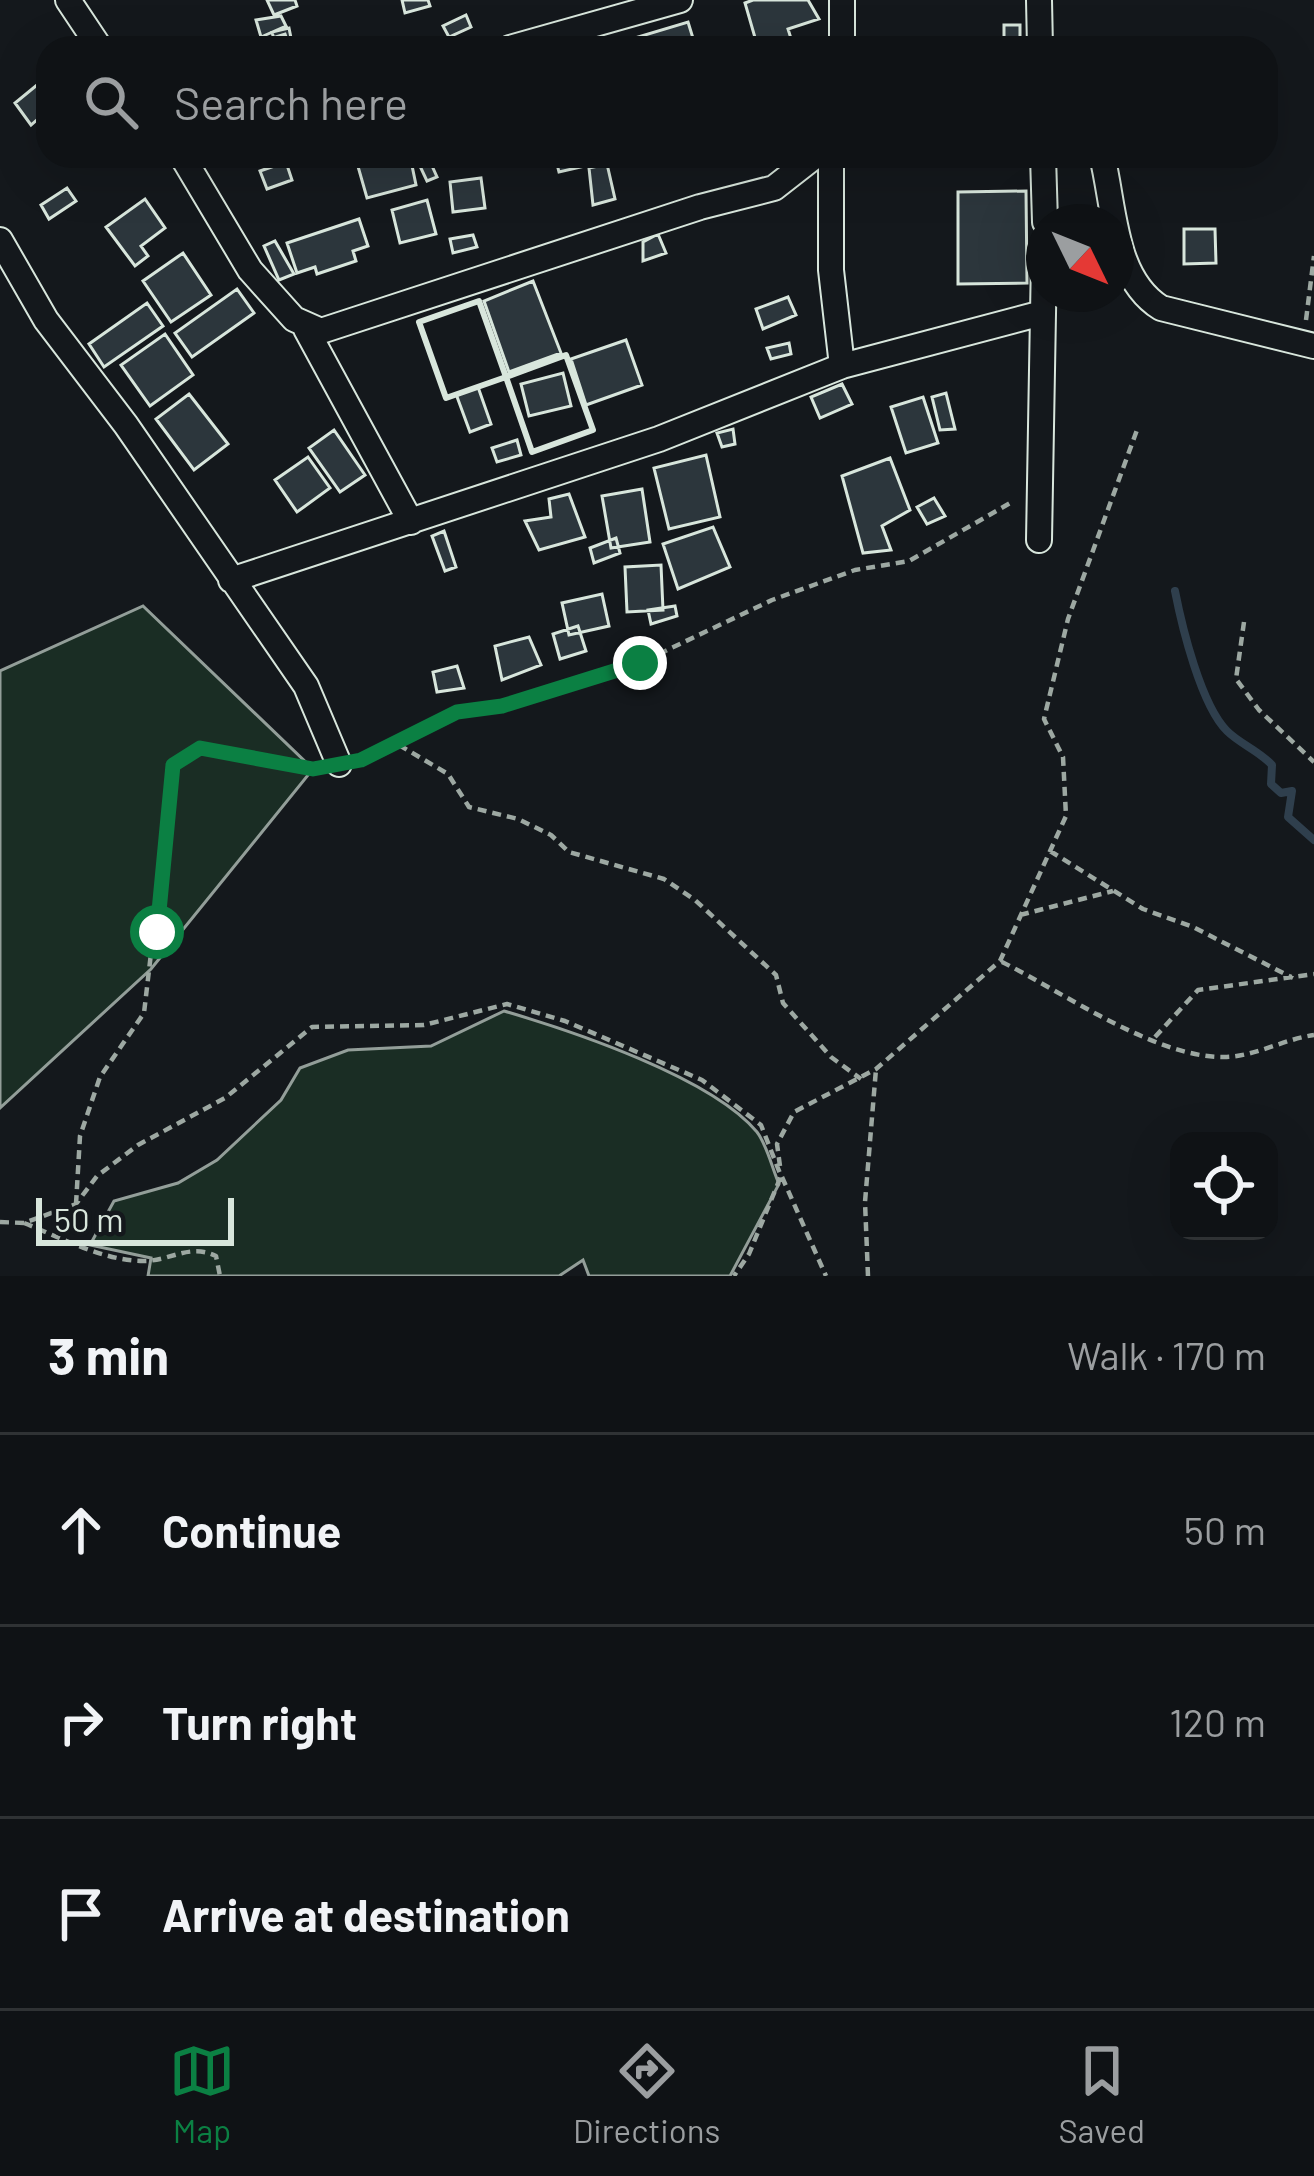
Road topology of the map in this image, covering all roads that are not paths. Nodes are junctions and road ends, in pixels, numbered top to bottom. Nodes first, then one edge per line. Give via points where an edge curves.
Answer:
1 (68, 0) edge
2 (680, 0) edge
3 (842, 0) edge
4 (1040, 0) edge
5 (92, 36) edge
6 (552, 36) edge
7 (842, 36) edge
8 (1043, 36) edge
9 (200, 168) edge
10 (800, 168) edge
11 (831, 168) edge
12 (1044, 168) edge
13 (1105, 168) edge
14 (1045, 204) edge
15 (0, 240) edge
16 (1042, 313) joint
17 (306, 329) junction
18 (1309, 345) edge
19 (842, 366) junction
20 (411, 522) junction
21 (1040, 540) dead end
22 (231, 580) junction
23 (338, 764) road end

1 - 5 street
2 - 6 street
3 - 7 street
4 - 8 street
9 - 17 street via 250,270
10 - 17 street via 775,188 339,326
11 - 19 street
12 - 14 street
13 - 18 street via 1127,275 1141,296
15 - 22 street via 46,320
16 - 19 street
16 - 21 street
17 - 20 street
19 - 20 street via 659,439
20 - 22 street
22 - 23 street via 306,686

